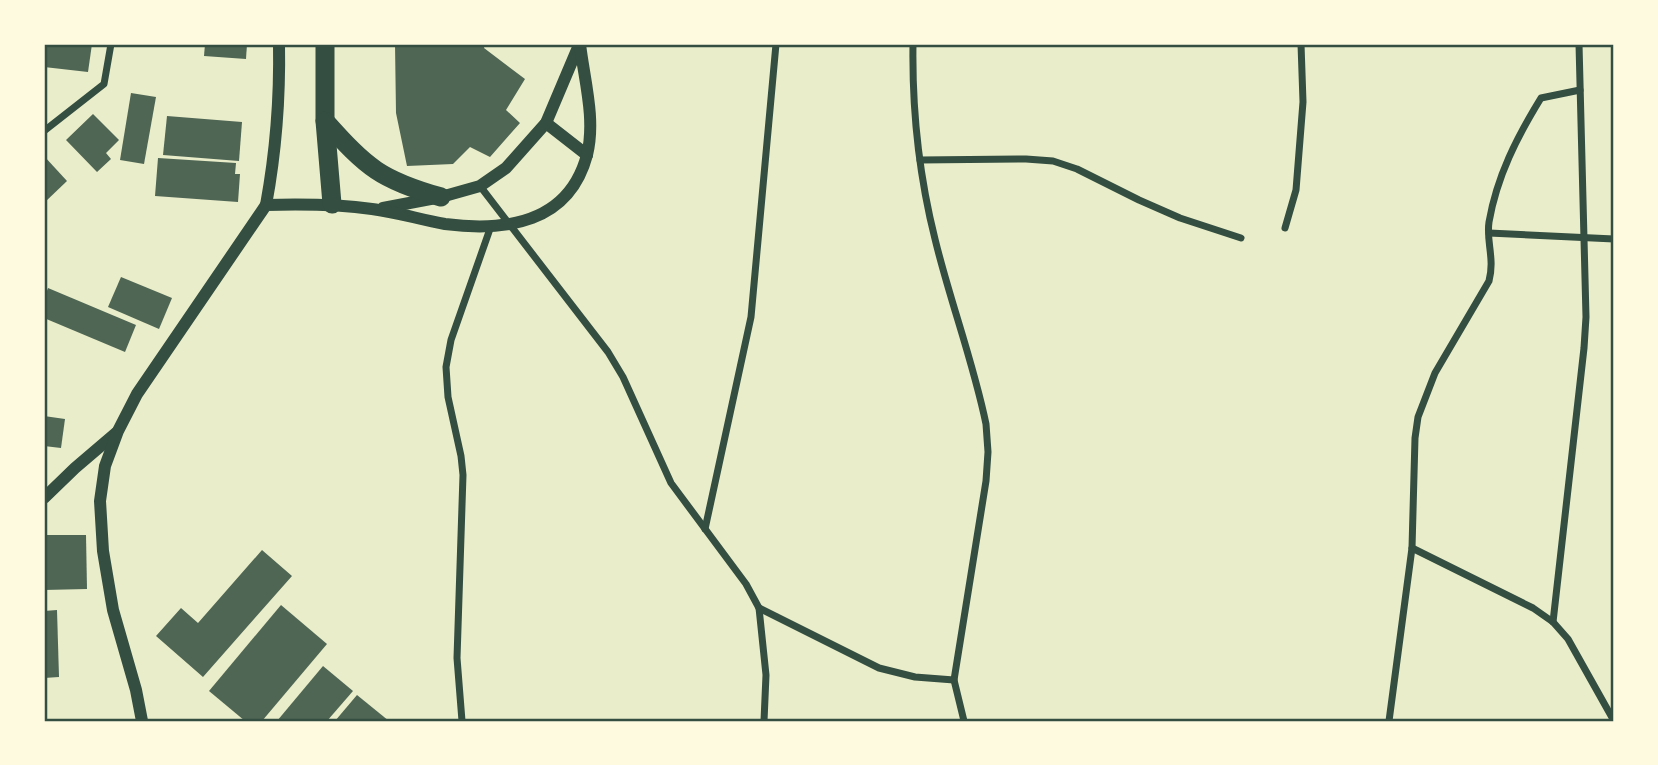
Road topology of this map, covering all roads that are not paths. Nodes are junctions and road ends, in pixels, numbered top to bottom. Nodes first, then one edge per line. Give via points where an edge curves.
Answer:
1 (111, 44) edge
2 (279, 44) edge
3 (324, 44) edge
4 (580, 44) edge
5 (776, 44) edge
6 (913, 44) edge
7 (1301, 44) edge
8 (1579, 44) edge
9 (1580, 90) junction
10 (325, 121) junction
11 (546, 123) junction
12 (44, 131) edge
13 (587, 155) junction
14 (920, 160) junction
15 (480, 186) junction
16 (441, 197) junction
17 (332, 204) junction
18 (266, 205) junction
19 (376, 209) junction
20 (492, 225) junction
21 (512, 225) junction
22 (1285, 228) dead end
23 (1489, 233) junction
24 (1241, 238) dead end
25 (1584, 238) junction
26 (1614, 239) edge
27 (118, 431) junction
28 (44, 498) edge
29 (705, 529) junction
30 (1412, 548) junction
31 (759, 608) junction
32 (1553, 622) junction
33 (954, 680) junction
34 (142, 721) edge
35 (462, 721) edge
36 (764, 721) edge
37 (964, 721) edge
38 (1389, 721) edge
39 (1614, 721) edge

1 - 12 street via 104,84
2 - 18 street via 278,126
3 - 10 highway
4 - 11 street
4 - 13 street via 590,125
5 - 29 street via 751,317
6 - 14 street via 912,89
7 - 22 street via 1303,102 1296,190
8 - 9 street
9 - 23 street via 1541,98 1498,183
9 - 25 street
10 - 16 highway via 372,170
10 - 17 highway
11 - 13 street
11 - 15 street via 506,169
13 - 21 street via 574,185 558,206
14 - 24 street via 1053,161 1180,218
14 - 33 street via 935,239 986,424 988,452
15 - 16 street
15 - 21 street
16 - 19 street
17 - 18 street
17 - 19 street
18 - 27 street via 136,394
19 - 20 street via 446,224
20 - 21 street
20 - 35 street via 451,340 446,367 463,486 457,658
21 - 29 street via 608,352 671,483
23 - 25 street
23 - 30 street via 1493,266 1489,281 1435,373 1418,417
25 - 26 street
25 - 32 street via 1584,348
27 - 28 street
27 - 34 street via 105,466 101,531 113,610
29 - 31 street
30 - 32 street
30 - 38 street
31 - 33 street via 879,668
31 - 36 street via 766,675
32 - 39 street via 1568,639
33 - 37 street

